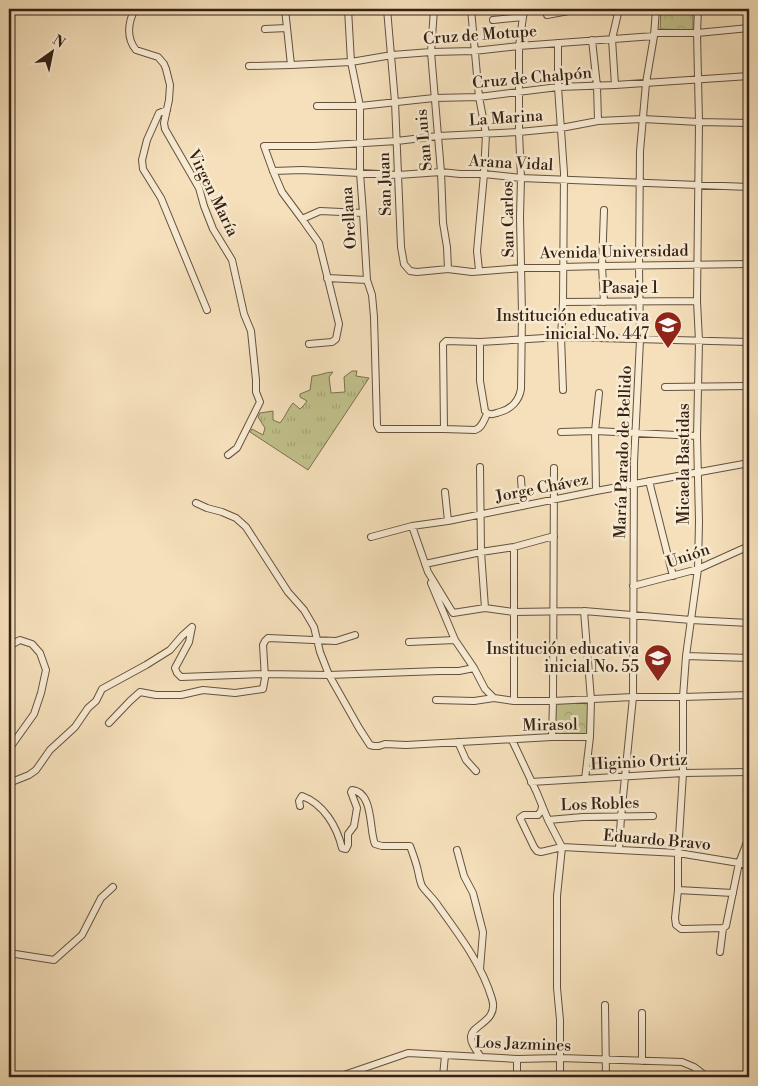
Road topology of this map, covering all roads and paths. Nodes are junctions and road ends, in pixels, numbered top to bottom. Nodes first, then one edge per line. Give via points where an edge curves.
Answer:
1 (135, 9) edge
2 (285, 9) edge
3 (348, 9) edge
4 (387, 9) edge
5 (434, 9) edge
6 (471, 9) edge
7 (525, 9) edge
8 (656, 9) edge
9 (698, 9) edge
10 (619, 11) edge
11 (547, 15) dead end
12 (522, 17) junction
13 (493, 20) dead end
14 (287, 28) junction
15 (749, 28) edge
16 (265, 30) dead end
17 (697, 33) junction
18 (654, 35) junction
19 (612, 39) junction
20 (592, 40) junction
21 (558, 43) junction
22 (519, 46) junction
23 (431, 52) junction
24 (474, 52) junction
25 (392, 55) junction
26 (351, 62) junction
27 (291, 65) junction
28 (249, 66) dead end
29 (749, 76) edge
30 (698, 78) junction
31 (646, 82) junction
32 (615, 85) junction
33 (597, 86) junction
34 (558, 87) junction
35 (520, 92) junction
36 (478, 97) junction
37 (434, 98) junction
38 (395, 102) junction
39 (317, 106) dead end
40 (360, 106) junction
41 (167, 110) junction
42 (643, 119) junction
43 (598, 122) junction
44 (699, 122) junction
45 (749, 122) edge
46 (561, 128) junction
47 (519, 132) junction
48 (486, 134) junction
49 (438, 136) junction
50 (397, 141) junction
51 (360, 143) junction
52 (273, 171) junction
53 (441, 172) junction
54 (360, 173) junction
55 (484, 174) junction
56 (398, 175) junction
57 (521, 178) junction
58 (564, 179) junction
59 (640, 182) junction
60 (698, 185) junction
61 (749, 187) edge
62 (604, 210) dead end
63 (363, 212) junction
64 (302, 219) junction
65 (749, 264) edge
66 (697, 265) junction
67 (602, 266) junction
68 (639, 266) junction
69 (564, 267) junction
70 (522, 268) junction
71 (448, 270) junction
72 (479, 270) junction
73 (327, 278) junction
74 (366, 280) junction
75 (697, 301) junction
76 (564, 302) junction
77 (604, 302) junction
78 (639, 302) junction
79 (207, 310) dead end
80 (561, 337) junction
81 (522, 340) junction
82 (640, 340) junction
83 (699, 341) junction
84 (480, 342) junction
85 (749, 342) edge
86 (309, 344) dead end
87 (665, 386) dead end
88 (698, 386) junction
89 (749, 386) edge
90 (563, 390) dead end
91 (598, 393) dead end
92 (487, 414) junction
93 (444, 429) junction
94 (595, 431) junction
95 (561, 432) dead end
96 (636, 433) junction
97 (697, 436) junction
98 (228, 455) dead end
99 (749, 463) edge
100 (480, 467) dead end
101 (554, 468) dead end
102 (698, 472) junction
103 (521, 479) dead end
104 (649, 482) junction
105 (635, 484) junction
106 (596, 491) junction
107 (445, 492) dead end
108 (554, 500) junction
109 (196, 503) dead end
110 (523, 506) junction
111 (480, 514) junction
112 (448, 521) junction
113 (412, 526) junction
114 (554, 536) junction
115 (371, 537) dead end
116 (749, 546) edge
117 (514, 547) junction
118 (482, 552) junction
119 (425, 564) junction
120 (698, 570) junction
121 (428, 572) junction
122 (673, 576) junction
123 (633, 586) junction
124 (485, 608) junction
125 (553, 611) junction
126 (584, 611) junction
127 (513, 612) junction
128 (633, 615) junction
129 (691, 620) junction
130 (749, 623) edge
131 (355, 635) dead end
132 (318, 640) junction
133 (455, 640) junction
134 (409, 642) dead end
135 (9, 648) edge
136 (686, 656) junction
137 (749, 658) edge
138 (474, 668) junction
139 (264, 674) junction
140 (329, 675) junction
141 (749, 695) edge
142 (633, 697) junction
143 (683, 697) junction
144 (494, 698) junction
145 (436, 700) dead end
146 (591, 700) junction
147 (514, 701) junction
148 (553, 701) junction
149 (109, 723) dead end
150 (552, 737) junction
151 (590, 738) junction
152 (512, 740) junction
153 (458, 742) junction
154 (9, 749) edge
155 (476, 772) dead end
156 (749, 772) edge
157 (683, 773) junction
158 (625, 777) junction
159 (585, 779) junction
160 (531, 782) junction
161 (9, 783) edge
162 (300, 806) dead end
163 (542, 807) junction
164 (654, 816) dead end
165 (621, 817) junction
166 (548, 820) junction
167 (749, 837) edge
168 (562, 847) junction
169 (619, 849) junction
170 (457, 850) dead end
171 (678, 853) junction
172 (739, 862) junction
173 (749, 866) edge
174 (113, 887) dead end
175 (678, 890) junction
176 (733, 893) junction
177 (723, 928) junction
178 (720, 952) dead end
179 (9, 953) edge
180 (480, 969) junction
181 (605, 1005) dead end
182 (642, 1013) dead end
183 (445, 1055) junction
184 (481, 1057) junction
185 (560, 1058) junction
186 (517, 1059) junction
187 (606, 1060) junction
188 (642, 1061) junction
189 (338, 1077) edge
190 (443, 1077) edge
191 (518, 1077) edge
192 (560, 1077) edge
193 (606, 1077) edge
194 (707, 1077) edge

1 - 41 street, Virgen María via 130,19 129,38 136,50 158,57 164,64 170,85
2 - 14 street
3 - 26 street, Orellana
4 - 25 street, San Juan
5 - 23 street, San Luis
6 - 24 street
7 - 12 street, San Carlos
8 - 18 street, María Parado de Bellido
9 - 17 street, Micaela Bastidas
10 - 11 street via 579,9
10 - 19 street
12 - 13 street
12 - 22 street, San Carlos
14 - 16 street
14 - 27 street
15 - 17 street, Cruz de Motupe
17 - 18 street, Cruz de Motupe
17 - 30 street, Micaela Bastidas
18 - 19 street, Cruz de Motupe
18 - 31 street, María Parado de Bellido
19 - 20 street, Cruz de Motupe
19 - 32 street
20 - 21 street, Cruz de Motupe
20 - 33 street
21 - 22 street, Cruz de Motupe
21 - 34 street
22 - 24 street, Cruz de Motupe
22 - 35 street, San Carlos
23 - 24 street, Cruz de Motupe
23 - 25 street, Cruz de Motupe
23 - 37 street, San Luis
24 - 36 street
25 - 26 street, Cruz de Motupe
25 - 38 street, San Juan
26 - 27 street, Cruz de Motupe
26 - 40 street, Orellana
27 - 28 street, Cruz de Motupe
29 - 30 street, Cruz de Chalpón
30 - 31 street, Cruz de Chalpón
30 - 44 street, Micaela Bastidas
31 - 32 street, Cruz de Chalpón
31 - 42 street, María Parado de Bellido
32 - 33 street, Cruz de Chalpón
33 - 34 street, Cruz de Chalpón
33 - 43 street
34 - 35 street, Cruz de Chalpón
34 - 46 street
35 - 36 street, Cruz de Chalpón
35 - 47 street, San Carlos
36 - 37 street, Cruz de Chalpón
36 - 48 street
37 - 38 street, Cruz de Chalpón
37 - 49 street, San Luis
38 - 40 street, Cruz de Chalpón
38 - 50 street, San Juan
39 - 40 street, Cruz de Chalpón
40 - 51 street, Orellana
41 - 79 street via 159,113 147,140 143,169 161,198
41 - 98 street, Virgen María via 165,129 199,188 214,229 232,260 251,331 256,392 260,402 237,448
42 - 43 street, La Marina
42 - 44 street, La Marina
42 - 59 street, María Parado de Bellido
43 - 46 street, La Marina
44 - 45 street, La Marina
44 - 60 street, Micaela Bastidas
46 - 47 street, La Marina
46 - 58 street
47 - 48 street, La Marina
47 - 57 street, San Carlos
48 - 49 street, La Marina
48 - 55 street
49 - 50 street, La Marina
49 - 53 street, San Luis
50 - 51 street, La Marina
50 - 56 street, San Juan
51 - 52 street, La Marina via 264,146
51 - 54 street, Orellana
52 - 54 street, Arana Vidal
52 - 64 street via 282,192
53 - 55 street, Arana Vidal
53 - 56 street, Arana Vidal
53 - 71 street, San Luis
54 - 56 street, Arana Vidal
54 - 63 street, Orellana
55 - 57 street, Arana Vidal
55 - 72 street via 477,251
56 - 71 street, San Juan via 400,247 404,264 410,271 417,272
57 - 58 street, Arana Vidal
57 - 70 street, San Carlos
58 - 59 street, Arana Vidal
58 - 69 street
59 - 60 street, Arana Vidal
59 - 68 street, María Parado de Bellido
60 - 61 street, Arana Vidal
60 - 66 street, Micaela Bastidas
62 - 67 street
63 - 64 street via 320,212
63 - 74 street, Orellana
64 - 73 street via 319,243
65 - 66 street, Avenida Universidad
66 - 68 street, Avenida Universidad
66 - 75 street, Micaela Bastidas
67 - 68 street, Avenida Universidad
67 - 69 street, Avenida Universidad
67 - 77 street
68 - 78 street, María Parado de Bellido
69 - 70 street, Avenida Universidad
69 - 76 street
70 - 72 street, Avenida Universidad
70 - 81 street, San Carlos
71 - 72 street, Avenida Universidad
73 - 74 street
73 - 86 street via 339,324 336,339
74 - 93 street, Orellana via 372,295 374,317 377,425 379,428
75 - 78 street, Pasaje 1
75 - 83 street, Micaela Bastidas
76 - 77 street, Pasaje 1
76 - 80 street
77 - 78 street, Pasaje 1
78 - 82 street, María Parado de Bellido
80 - 81 street
80 - 82 street
80 - 90 street
81 - 84 street
81 - 92 street, San Carlos via 520,396 507,410
82 - 83 street
82 - 96 street, María Parado de Bellido
83 - 85 street
83 - 88 street, Micaela Bastidas
84 - 92 street via 480,381
84 - 93 street via 446,341 443,344
87 - 88 street
88 - 89 street
88 - 97 street, Micaela Bastidas
91 - 94 street
92 - 93 street via 478,429
94 - 95 street
94 - 96 street
94 - 106 street
96 - 97 street
96 - 105 street, María Parado de Bellido
97 - 102 street, Micaela Bastidas
99 - 102 street, Jorge Chávez
100 - 111 street
101 - 108 street
102 - 104 street, Jorge Chávez
102 - 120 street, Micaela Bastidas
103 - 110 street
104 - 105 street, Jorge Chávez
104 - 122 street
105 - 106 street, Jorge Chávez
105 - 123 street, María Parado de Bellido
106 - 108 street, Jorge Chávez
107 - 112 street
108 - 110 street, Jorge Chávez
108 - 114 street
109 - 132 street via 236,518 246,528 288,592 304,610
110 - 111 street, Jorge Chávez
111 - 112 street, Jorge Chávez
111 - 118 street
112 - 113 street, Jorge Chávez
113 - 115 street, Jorge Chávez
113 - 119 street
114 - 117 street
114 - 125 street
116 - 120 street, Unión
117 - 118 street
117 - 127 street
118 - 119 street
118 - 124 street
119 - 121 street
120 - 122 street, Unión
120 - 129 street, Micaela Bastidas
121 - 124 street via 453,613
121 - 133 street
122 - 123 street, Unión
123 - 128 street, María Parado de Bellido
124 - 127 street
125 - 126 street
125 - 127 street
125 - 148 street
126 - 128 street
126 - 146 street
127 - 147 street
128 - 129 street
128 - 142 street, María Parado de Bellido
129 - 130 street
129 - 136 street, Micaela Bastidas
131 - 132 street via 336,641
132 - 139 street via 268,638 263,645
132 - 140 street
133 - 134 street
133 - 138 street
135 - 154 street via 20,640 32,644 40,653 46,670 34,714
136 - 137 street
136 - 143 street, Micaela Bastidas
138 - 140 street via 459,672
138 - 144 street
139 - 140 street
139 - 149 street via 263,689 235,693 203,690 182,695 140,692
139 - 161 street via 178,675 175,668 189,642 192,627 170,650 102,689 75,727 50,750 36,770
140 - 153 street, Mirasol via 370,744
141 - 143 street
142 - 143 street
142 - 146 street
142 - 158 street, María Parado de Bellido
143 - 157 street, Micaela Bastidas
144 - 145 street
144 - 147 street
146 - 148 street
146 - 151 street
147 - 148 street
148 - 150 street
150 - 151 street, Mirasol
150 - 152 street, Mirasol
151 - 159 street
152 - 153 street, Mirasol
152 - 160 street
153 - 155 street
156 - 157 street, Higinio Ortiz
157 - 158 street, Higinio Ortiz
157 - 171 street, Micaela Bastidas
158 - 159 street, Higinio Ortiz
158 - 165 street, María Parado de Bellido
159 - 160 street, Higinio Ortiz
160 - 163 street
162 - 180 street via 302,796 309,799 334,824 342,848 346,849 357,808 351,792 356,790 360,793 370,812 375,844 410,846 422,886
163 - 166 street
163 - 168 street, Eduardo Bravo via 538,814 520,818 537,851
164 - 165 street, Los Robles
165 - 166 street, Los Robles
165 - 169 street, María Parado de Bellido
166 - 168 street
167 - 172 street
168 - 169 street, Eduardo Bravo
168 - 185 street via 556,896
169 - 171 street, Eduardo Bravo
170 - 180 street via 483,932
171 - 172 street, Eduardo Bravo
171 - 175 street, Micaela Bastidas
172 - 173 street, Eduardo Bravo
172 - 176 street
174 - 179 street via 101,898 82,934 54,960
175 - 176 street
175 - 177 street, Micaela Bastidas via 676,925 681,929
176 - 177 street
177 - 178 street
180 - 184 street via 494,1006 488,1019 471,1036
181 - 187 street
182 - 188 street
183 - 184 street, Los Jazmines
183 - 189 street, Los Jazmines via 408,1053
183 - 190 street
184 - 186 street, Los Jazmines
185 - 186 street, Los Jazmines
185 - 187 street, Los Jazmines
185 - 192 street
186 - 191 street
187 - 188 street, Los Jazmines
187 - 193 street
188 - 194 street, Los Jazmines via 682,1062

